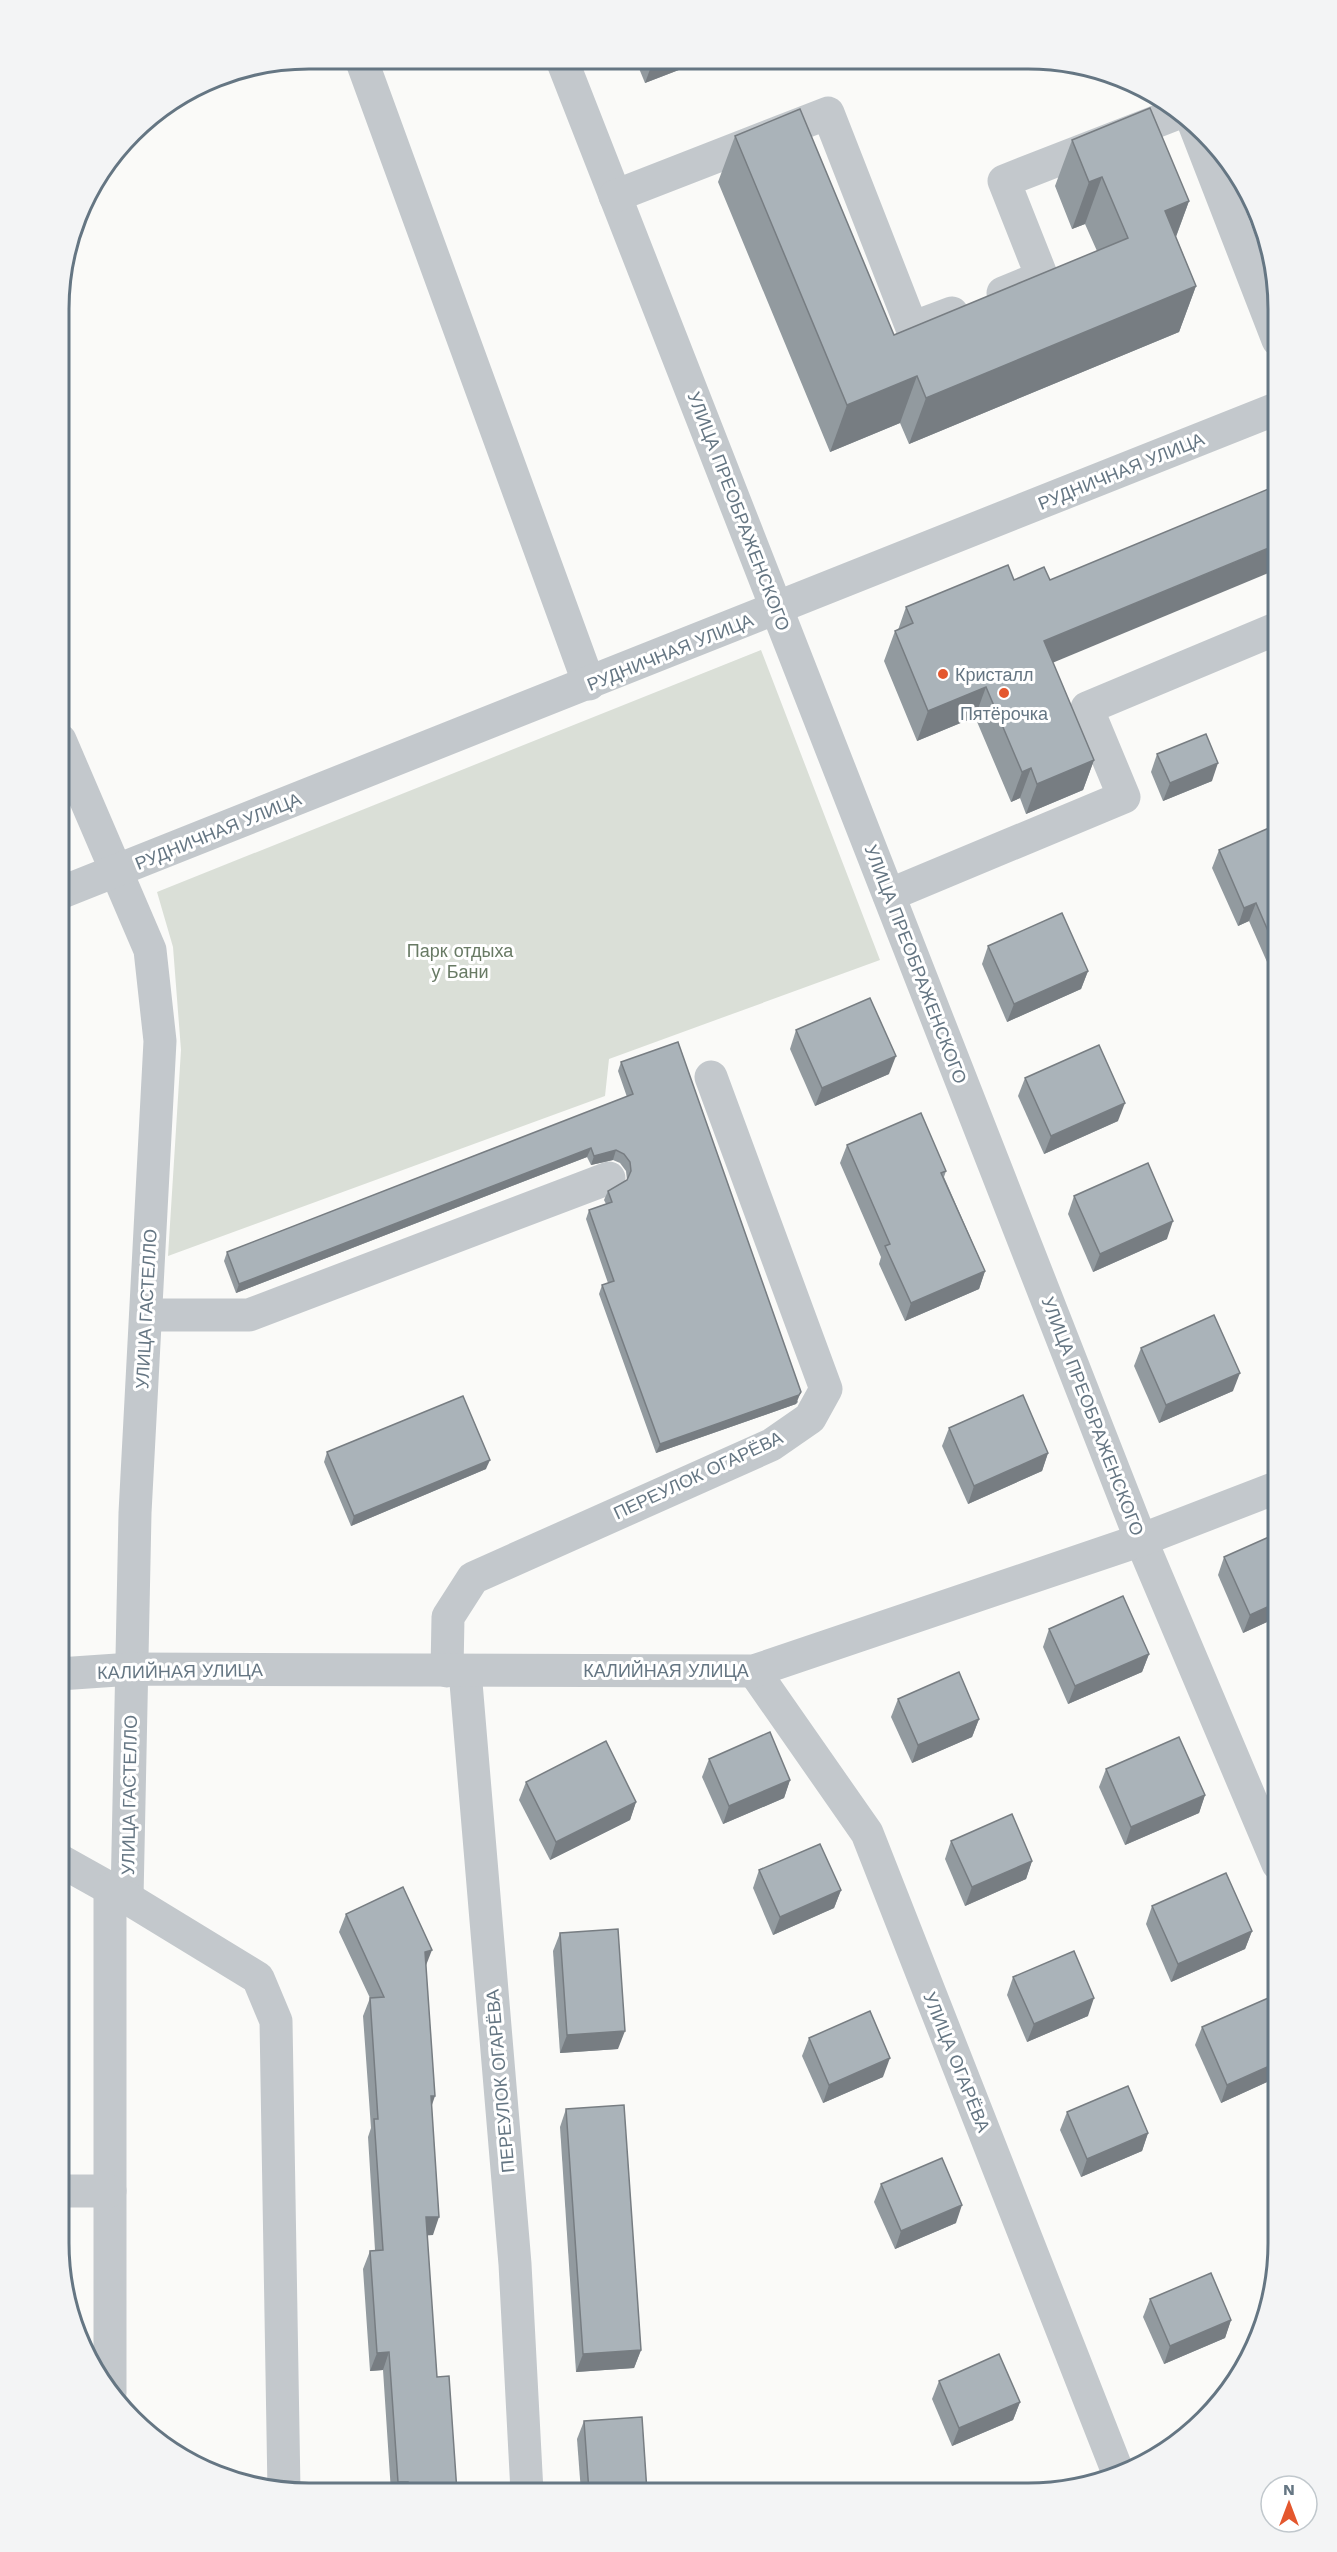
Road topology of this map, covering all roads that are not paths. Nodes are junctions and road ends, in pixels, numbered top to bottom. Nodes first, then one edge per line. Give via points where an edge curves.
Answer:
1 (365, 69) edge
2 (566, 69) edge
3 (1170, 116) edge
4 (1202, 144) edge
5 (615, 196) junction
6 (1268, 314) edge
7 (1268, 412) edge
8 (777, 609) junction
9 (1268, 632) edge
10 (589, 684) junction
11 (69, 762) edge
12 (115, 872) junction
13 (69, 890) edge
14 (889, 895) junction
15 (711, 1077) dead end
16 (609, 1178) dead end
17 (145, 1327) junction
18 (1268, 1491) edge
19 (1141, 1540) junction
20 (132, 1669) junction
21 (456, 1671) junction
22 (754, 1671) junction
23 (69, 1673) edge
24 (1268, 1840) edge
25 (69, 1866) edge
26 (119, 1893) junction
27 (69, 2191) edge
28 (110, 2191) junction
29 (110, 2377) edge
30 (1116, 2466) edge
31 (284, 2481) edge
32 (527, 2483) edge

1 - 10 street
2 - 5 street, УЛИЦА ПРЕОБРАЖЕНСКОГО
3 - 5 street via 1005,181 1042,277 912,328 828,113
4 - 6 street
5 - 8 street, УЛИЦА ПРЕОБРАЖЕНСКОГО
7 - 8 street, РУДНИЧНАЯ УЛИЦА
8 - 10 street, РУДНИЧНАЯ УЛИЦА
8 - 14 street, УЛИЦА ПРЕОБРАЖЕНСКОГО
9 - 14 street via 1087,708 1124,797
10 - 12 street, РУДНИЧНАЯ УЛИЦА
11 - 12 street, УЛИЦА ГАСТЕЛЛО
12 - 13 street, РУДНИЧНАЯ УЛИЦА
12 - 17 street, УЛИЦА ГАСТЕЛЛО via 150,950 160,1041
14 - 19 street, УЛИЦА ПРЕОБРАЖЕНСКОГО
15 - 21 street, ПЕРЕУЛОК ОГАРЁВА via 826,1389 810,1418 771,1445 473,1578 448,1617
16 - 17 street via 249,1315
17 - 20 street, УЛИЦА ГАСТЕЛЛО
18 - 19 street, КАЛИЙНАЯ УЛИЦА
19 - 22 street, КАЛИЙНАЯ УЛИЦА
19 - 24 street, УЛИЦА ПРЕОБРАЖЕНСКОГО
20 - 21 street, КАЛИЙНАЯ УЛИЦА
20 - 23 street, КАЛИЙНАЯ УЛИЦА
20 - 26 street, УЛИЦА ГАСТЕЛЛО
21 - 22 street, КАЛИЙНАЯ УЛИЦА
21 - 32 street, ПЕРЕУЛОК ОГАРЁВА via 516,2264
22 - 30 street, УЛИЦА ОГАРЁВА via 867,1833
25 - 26 street
26 - 28 street, УЛИЦА ГАСТЕЛЛО
26 - 31 street via 258,1978 276,2021
27 - 28 street
28 - 29 street, УЛИЦА ГАСТЕЛЛО

